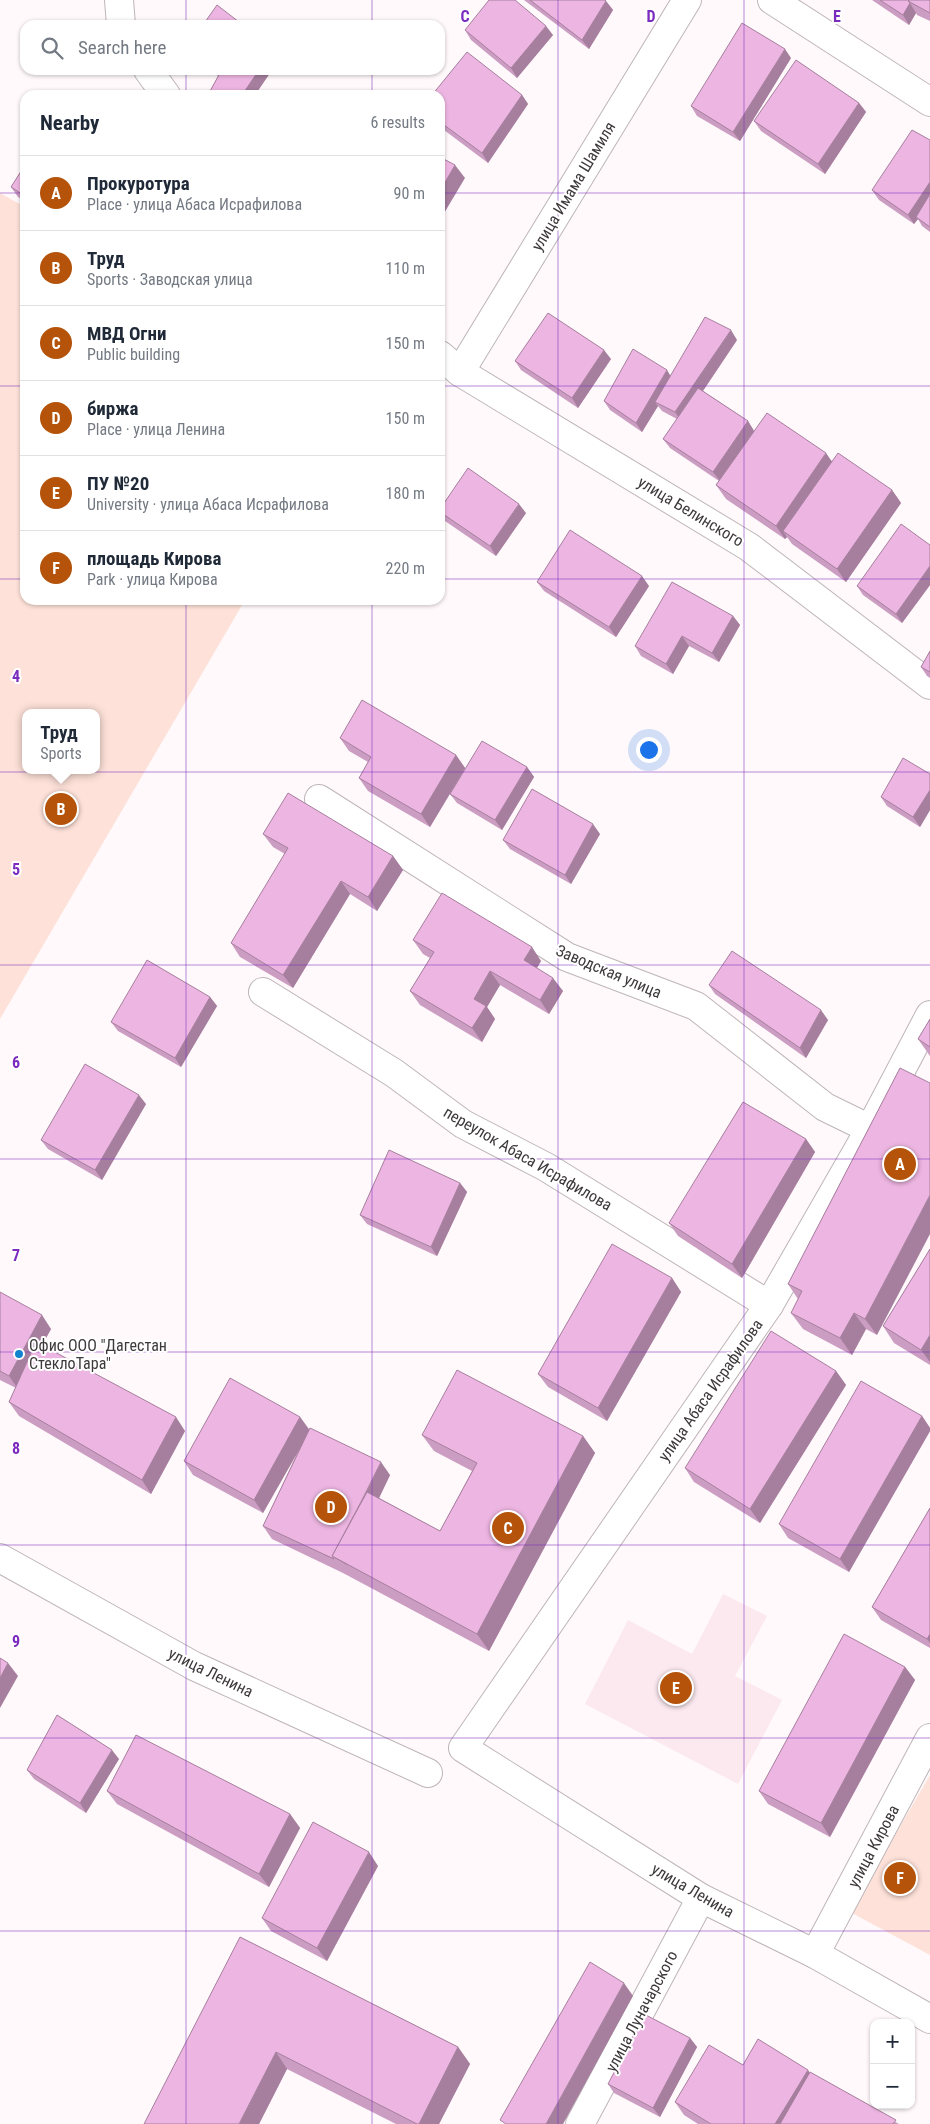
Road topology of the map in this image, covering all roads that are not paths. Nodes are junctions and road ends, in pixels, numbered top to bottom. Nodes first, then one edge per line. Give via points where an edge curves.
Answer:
1 (119, 0) edge
2 (687, 0) edge
3 (772, 0) edge
4 (121, 20) edge
5 (152, 75) edge
6 (162, 90) edge
7 (930, 102) edge
8 (450, 363) edge
9 (930, 685) edge
10 (319, 799) dead end
11 (263, 992) dead end
12 (930, 1015) edge
13 (870, 1129) junction
14 (769, 1305) junction
15 (0, 1558) edge
16 (930, 1738) edge
17 (463, 1748) joint
18 (428, 1773) dead end
19 (701, 1898) junction
20 (815, 1954) junction
21 (930, 2019) edge
22 (580, 2124) edge

1 - 4 street
2 - 8 street, улица Имама Шамиля
3 - 7 street
5 - 6 street
8 - 9 street, улица Белинского via 749,547
10 - 13 street, Заводская улица via 567,956 696,1006 825,1107
11 - 14 street, переулок Абаса Исрафилова via 394,1073 463,1124 546,1167
12 - 13 street, улица Абаса Исрафилова
13 - 14 street, улица Абаса Исрафилова
14 - 17 street, улица Абаса Исрафилова
15 - 18 street, улица Ленина via 194,1666
16 - 20 street, улица Кирова
17 - 19 street, улица Ленина
19 - 20 street, улица Ленина
19 - 22 street, улица Луначарского
20 - 21 street, улица Ленина

